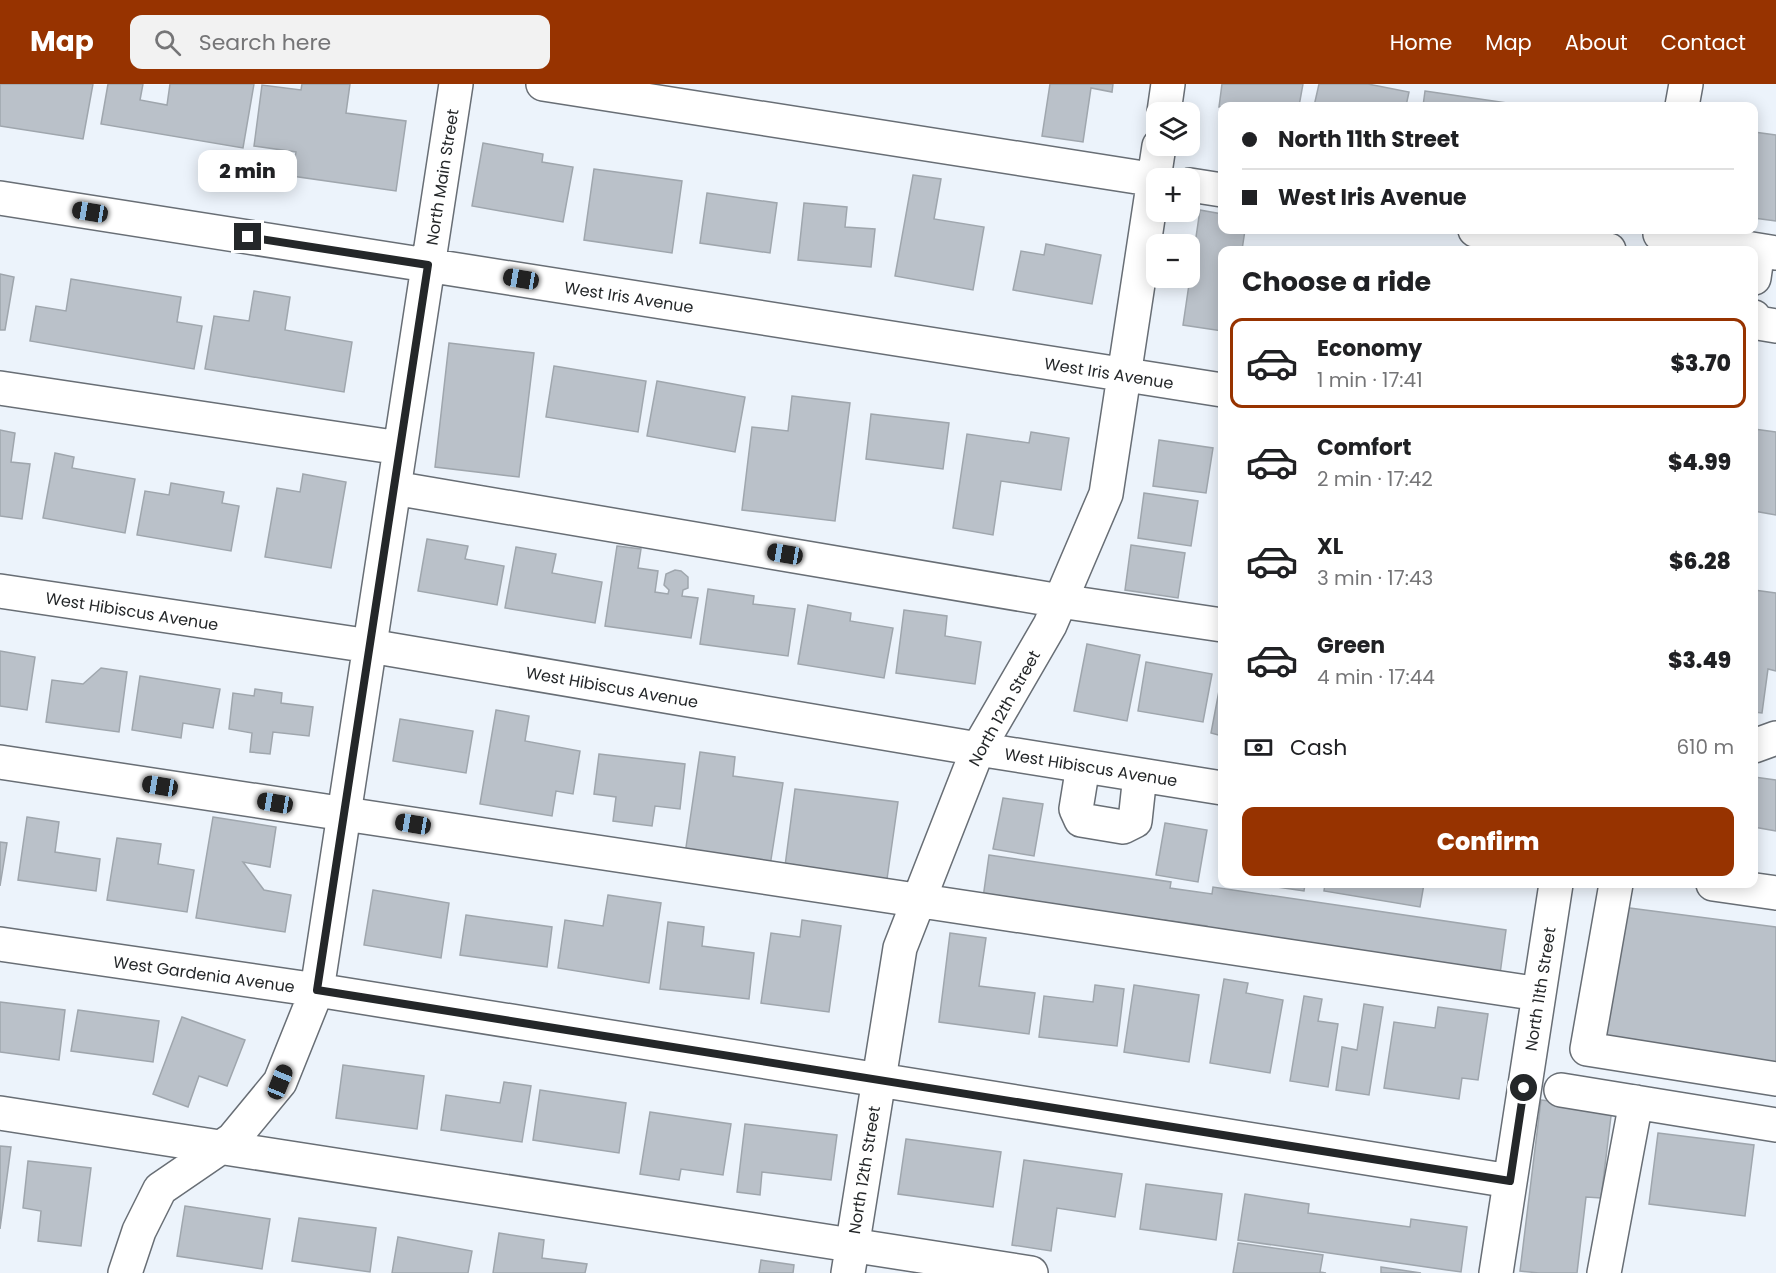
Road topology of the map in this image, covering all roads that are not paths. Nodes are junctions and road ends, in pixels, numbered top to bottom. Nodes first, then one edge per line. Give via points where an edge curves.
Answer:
1 (456, 84) edge
2 (543, 84) edge
3 (1168, 84) edge
4 (1686, 84) edge
5 (1165, 102) edge
6 (1683, 102) edge
7 (1146, 179) edge
8 (1200, 187) edge
9 (1218, 189) edge
10 (0, 198) edge
11 (1149, 222) edge
12 (1502, 234) edge
13 (1659, 238) edge
14 (1582, 246) edge
15 (1708, 246) edge
16 (428, 265) junction
17 (1758, 323) edge
18 (1776, 326) edge
19 (1758, 340) edge
20 (1776, 341) edge
21 (1125, 376) junction
22 (0, 388) edge
23 (1218, 389) edge
24 (400, 448) junction
25 (394, 488) junction
26 (0, 591) edge
27 (1060, 601) junction
28 (1218, 624) edge
29 (370, 646) junction
30 (1776, 738) edge
31 (1758, 745) edge
32 (978, 749) junction
33 (0, 762) edge
34 (1083, 766) junction
35 (1140, 775) junction
36 (1218, 787) edge
37 (344, 814) junction
38 (1555, 888) edge
39 (1615, 888) edge
40 (1741, 888) edge
41 (1776, 893) edge
42 (918, 901) junction
43 (0, 944) edge
44 (317, 990) junction
45 (1539, 994) junction
46 (878, 1079) junction
47 (1776, 1079) edge
48 (1561, 1090) dead end
49 (1636, 1102) junction
50 (0, 1113) edge
51 (1776, 1125) edge
52 (220, 1147) junction
53 (1510, 1181) junction
54 (850, 1259) edge
55 (125, 1273) edge
56 (1031, 1273) edge
57 (1496, 1273) edge
58 (1604, 1273) edge

1 - 16 street, North Main Street
2 - 7 street
3 - 5 street
4 - 6 street
8 - 9 street
10 - 16 street, West Iris Avenue
11 - 21 street, North 12th Street
12 - 14 street
13 - 15 street
16 - 21 street, West Iris Avenue
16 - 24 street, North Main Street
17 - 18 street
19 - 20 street
21 - 23 street, West Iris Avenue
21 - 27 street, North 12th Street via 1106,494
22 - 24 street
24 - 25 street, North Main Street
25 - 27 street
25 - 29 street, North Main Street
26 - 29 street, West Hibiscus Avenue
27 - 28 street
27 - 32 street, North 12th Street
29 - 32 street, West Hibiscus Avenue
29 - 37 street, North Main Street
30 - 31 street
32 - 34 street, West Hibiscus Avenue
32 - 42 street, North 12th Street
33 - 37 street
34 - 35 street, West Hibiscus Avenue
34 - 35 street via 1076,809 1081,820 1124,827 1135,821
35 - 36 street, West Hibiscus Avenue
37 - 42 street
37 - 44 street, North Main Street
38 - 45 street, North 11th Street
39 - 47 street via 1587,1049
40 - 41 street
42 - 45 street
42 - 46 street, North 12th Street via 900,948
43 - 44 street, West Gardenia Avenue
44 - 46 street, West Gardenia Avenue
44 - 52 street, North Main Street via 280,1082 233,1139
45 - 53 street, North 11th Street
46 - 53 street, West Gardenia Avenue
46 - 54 street, North 12th Street
48 - 49 street
49 - 51 street
49 - 58 street
50 - 52 street
52 - 54 street
52 - 55 street, North Main Street via 160,1189 139,1231
53 - 57 street, North 11th Street
54 - 56 street

